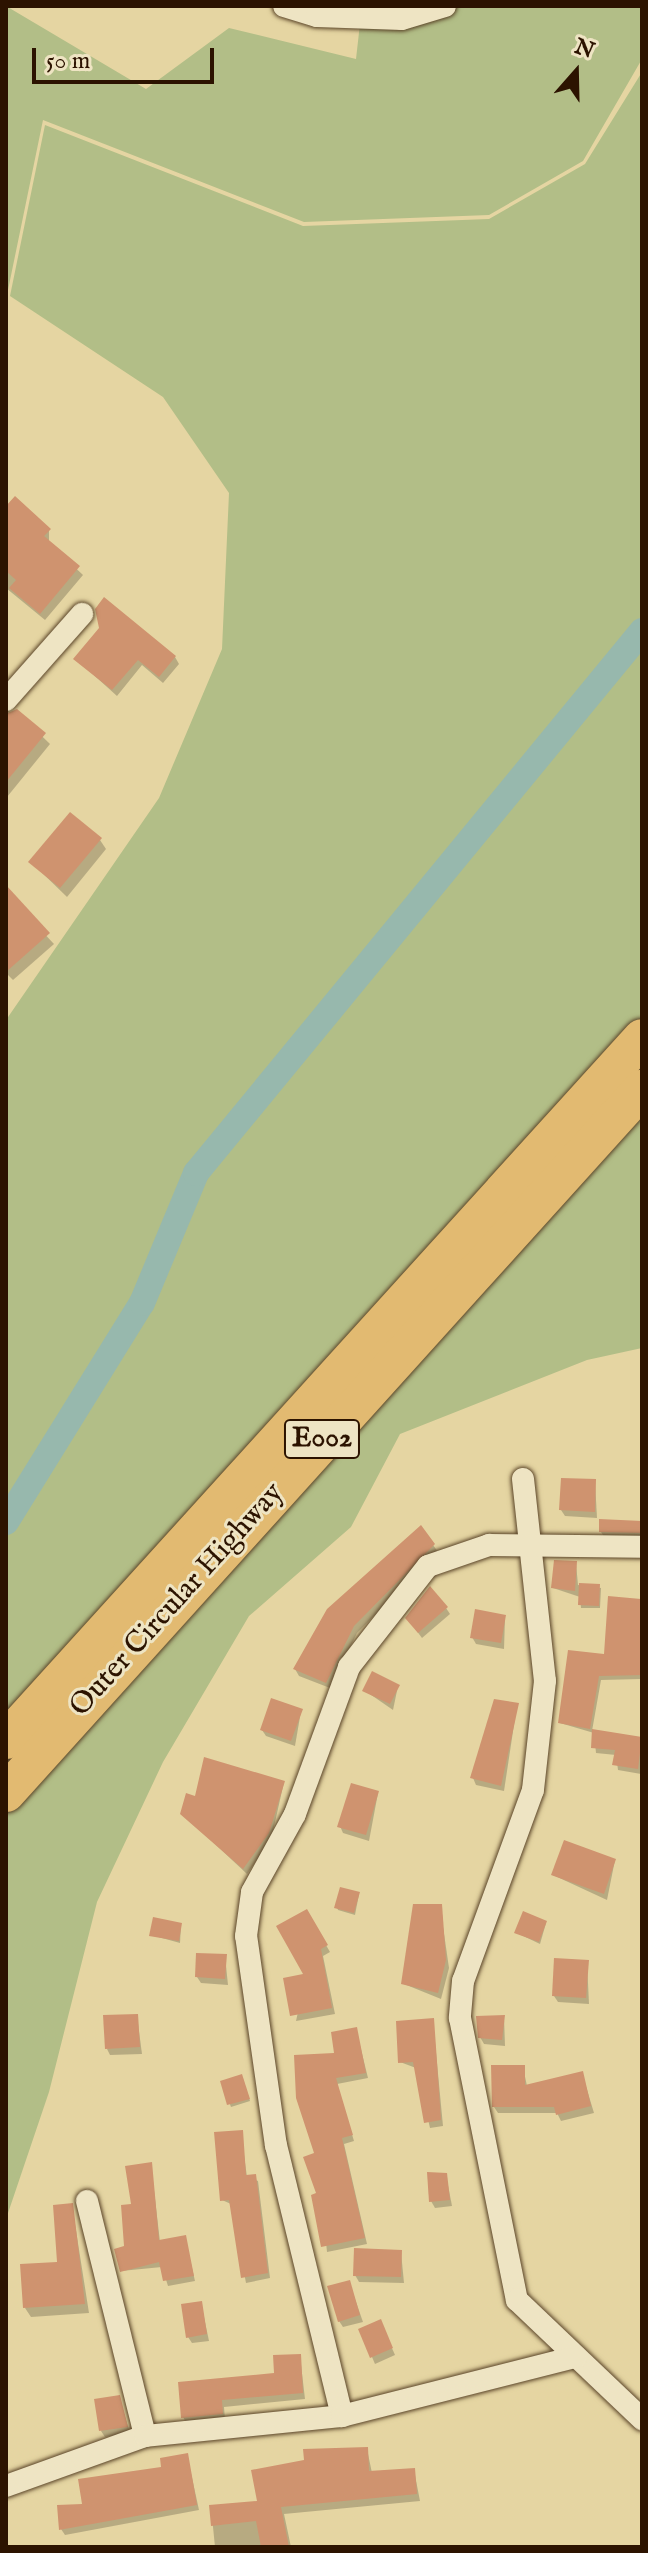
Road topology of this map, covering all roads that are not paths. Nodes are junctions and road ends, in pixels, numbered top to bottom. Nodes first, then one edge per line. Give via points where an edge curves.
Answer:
1 (284, 6) edge
2 (445, 6) edge
3 (82, 614) dead end
4 (6, 700) edge
5 (642, 1038) edge
6 (642, 1089) edge
7 (523, 1479) dead end
8 (532, 1547) junction
9 (642, 1547) edge
10 (6, 1740) edge
11 (6, 1793) edge
12 (87, 2201) dead end
13 (576, 2357) junction
14 (342, 2416) junction
15 (642, 2419) edge
16 (145, 2436) junction
17 (6, 2486) edge

1 - 2 street via 317,16 402,19
3 - 4 street
5 - 10 highway, Outer Circular Highway / E002
6 - 11 highway, Outer Circular Highway / E002
7 - 8 street
8 - 9 street
8 - 13 street via 545,1681 533,1790 463,1981 460,2018 517,2300
8 - 14 street via 489,1545 428,1566 393,1603 349,1667 295,1814 252,1892 246,1936 276,2146
12 - 16 street
13 - 14 street
13 - 15 street
14 - 16 street
16 - 17 street

